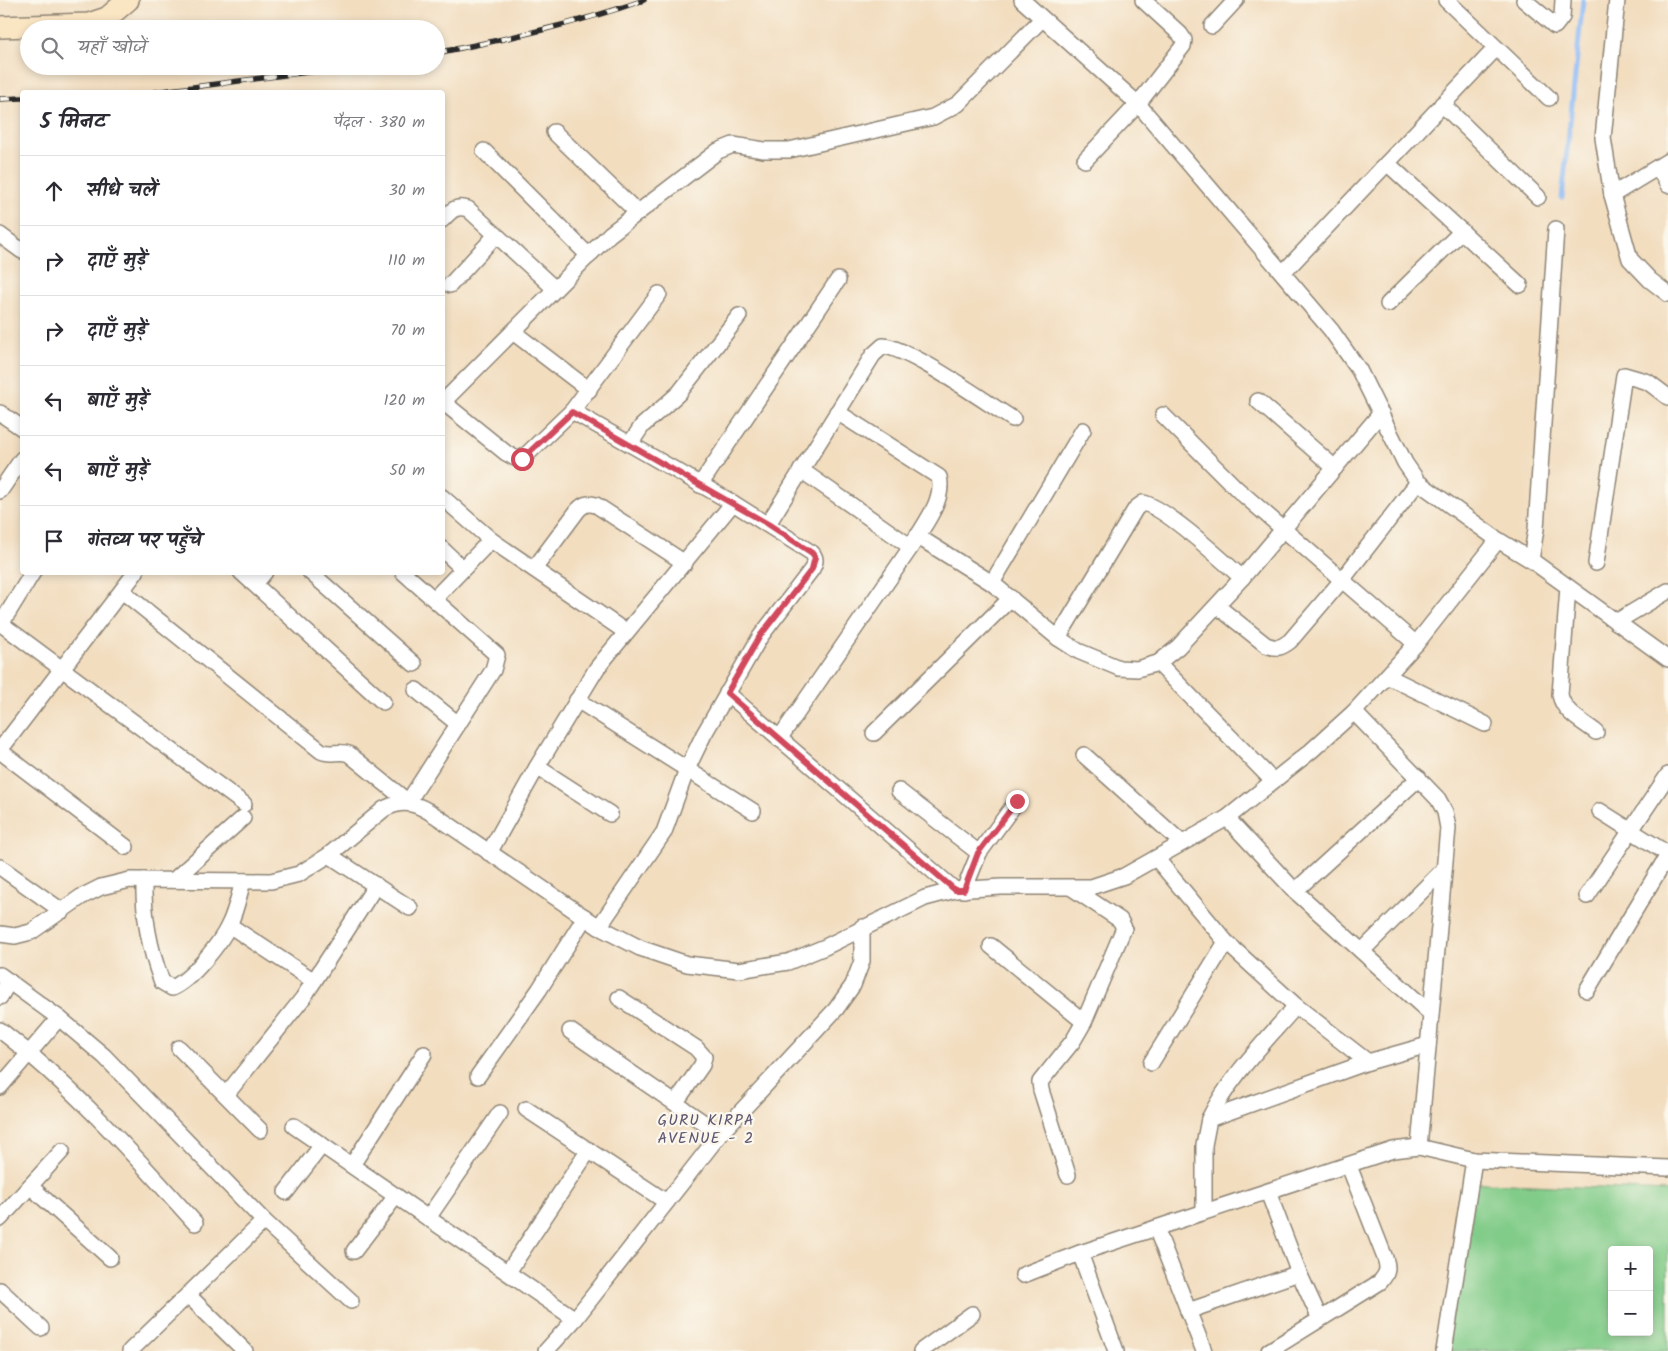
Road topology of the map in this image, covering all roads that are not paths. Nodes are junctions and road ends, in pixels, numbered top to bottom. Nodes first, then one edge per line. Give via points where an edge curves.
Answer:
1 (128, 0) edge
2 (1022, 0) edge
3 (1143, 0) edge
4 (1236, 0) edge
5 (1446, 0) edge
6 (1524, 0) edge
7 (1563, 0) edge
8 (1617, 0) edge
9 (1042, 19) junction
10 (101, 20) edge
11 (20, 26) edge
12 (1212, 26) dead end
13 (0, 27) edge
14 (1496, 48) junction
15 (1549, 98) dead end
16 (1138, 104) junction
17 (1442, 104) junction
18 (554, 132) dead end
19 (484, 151) dead end
20 (1085, 160) dead end
21 (1387, 163) junction
22 (1663, 164) edge
23 (1668, 185) edge
24 (1612, 194) junction
25 (1538, 197) dead end
26 (638, 213) junction
27 (445, 217) edge
28 (1556, 229) dead end
29 (1462, 232) junction
30 (496, 234) junction
31 (0, 235) edge
32 (20, 250) edge
33 (589, 256) junction
34 (1283, 273) junction
35 (838, 280) dead end
36 (450, 285) dead end
37 (1520, 285) dead end
38 (555, 289) junction
39 (659, 294) dead end
40 (1668, 294) edge
41 (1388, 304) dead end
42 (738, 316) dead end
43 (513, 332) junction
44 (588, 390) junction
45 (1668, 397) edge
46 (445, 400) edge
47 (1258, 401) dead end
48 (445, 404) edge
49 (572, 412) junction
50 (837, 412) junction
51 (0, 413) edge
52 (1381, 413) junction
53 (1163, 415) dead end
54 (1013, 419) dead end
55 (20, 427) edge
56 (1083, 430) dead end
57 (630, 444) junction
58 (20, 462) edge
59 (1335, 468) junction
60 (801, 470) junction
61 (1418, 482) junction
62 (700, 485) junction
63 (0, 491) edge
64 (445, 500) edge
65 (733, 503) junction
66 (768, 524) junction
67 (1283, 530) junction
68 (491, 540) junction
69 (1498, 540) junction
70 (914, 541) junction
71 (445, 552) edge
72 (1531, 560) junction
73 (685, 563) junction
74 (1596, 563) dead end
75 (462, 568) junction
76 (534, 569) junction
77 (31, 575) edge
78 (134, 575) edge
79 (244, 575) edge
80 (262, 575) edge
81 (313, 575) edge
82 (406, 575) edge
83 (1242, 578) junction
84 (1342, 580) junction
85 (992, 583) junction
86 (255, 584) junction
87 (1568, 587) junction
88 (122, 591) junction
89 (1668, 591) edge
90 (1011, 598) junction
91 (434, 599) junction
92 (1217, 606) junction
93 (1616, 622) junction
94 (1, 623) edge
95 (626, 632) junction
96 (1058, 638) junction
97 (1416, 644) junction
98 (1668, 659) edge
99 (1158, 663) junction
100 (414, 664) dead end
101 (61, 669) junction
102 (1386, 676) junction
103 (416, 690) dead end
104 (727, 693) junction
105 (577, 700) junction
106 (383, 702) dead end
107 (1354, 712) junction
108 (458, 724) junction
109 (1485, 724) dead end
110 (1596, 732) dead end
111 (874, 733) dead end
112 (779, 738) junction
113 (0, 750) edge
114 (1084, 755) dead end
115 (537, 767) junction
116 (687, 769) junction
117 (1668, 775) edge
118 (1419, 778) junction
119 (1272, 781) junction
120 (899, 791) dead end
121 (1017, 801) dead end
122 (408, 802) junction
123 (753, 811) dead end
124 (1600, 811) dead end
125 (610, 814) dead end
126 (1227, 818) junction
127 (1631, 830) junction
128 (1182, 842) junction
129 (126, 847) dead end
130 (489, 853) junction
131 (978, 853) junction
132 (1668, 854) edge
133 (329, 855) junction
134 (1156, 858) junction
135 (0, 866) edge
136 (1444, 869) junction
137 (144, 880) junction
138 (174, 880) junction
139 (243, 881) junction
140 (376, 885) junction
141 (1072, 888) junction
142 (959, 890) junction
143 (1296, 891) junction
144 (1587, 896) dead end
145 (410, 908) dead end
146 (62, 911) junction
147 (585, 917) junction
148 (229, 925) junction
149 (599, 927) junction
150 (862, 927) junction
151 (0, 934) edge
152 (1226, 942) junction
153 (992, 946) dead end
154 (1362, 951) junction
155 (4, 978) edge
156 (314, 981) junction
157 (1588, 990) dead end
158 (0, 997) edge
159 (619, 998) dead end
160 (1296, 1006) junction
161 (1431, 1014) junction
162 (59, 1018) junction
163 (1084, 1022) junction
164 (0, 1030) edge
165 (570, 1031) dead end
166 (1428, 1045) junction
167 (179, 1048) dead end
168 (30, 1053) junction
169 (424, 1054) dead end
170 (1368, 1062) junction
171 (1151, 1063) dead end
172 (478, 1076) dead end
173 (0, 1087) edge
174 (226, 1095) junction
175 (676, 1102) junction
176 (526, 1109) dead end
177 (500, 1112) dead end
178 (1209, 1119) junction
179 (294, 1126) dead end
180 (260, 1130) dead end
181 (720, 1134) junction
182 (322, 1145) junction
183 (1419, 1147) junction
184 (588, 1150) junction
185 (62, 1151) dead end
186 (1474, 1160) junction
187 (352, 1166) junction
188 (1349, 1166) junction
189 (1668, 1168) edge
190 (1068, 1175) dead end
191 (30, 1186) junction
192 (286, 1192) dead end
193 (1268, 1192) junction
194 (396, 1196) junction
195 (666, 1202) junction
196 (1204, 1212) junction
197 (428, 1218) junction
198 (0, 1219) edge
199 (264, 1221) junction
200 (194, 1223) dead end
201 (1156, 1228) junction
202 (354, 1251) dead end
203 (1080, 1253) junction
204 (110, 1258) dead end
205 (508, 1272) junction
206 (1299, 1273) junction
207 (1022, 1275) dead end
208 (0, 1290) edge
209 (188, 1295) junction
210 (351, 1301) dead end
211 (1188, 1311) junction
212 (972, 1314) dead end
213 (1320, 1319) junction
214 (575, 1320) junction
215 (41, 1328) dead end
216 (130, 1351) edge
217 (245, 1351) edge
218 (546, 1351) edge
219 (921, 1351) edge
220 (1116, 1351) edge
221 (1204, 1351) edge
222 (1269, 1351) edge
223 (1444, 1351) edge

1 - 10 street
2 - 9 street
3 - 16 street via 1184,40 1178,54
4 - 12 street
5 - 14 street
6 - 7 street via 1555,26 1562,17
8 - 24 street via 1604,138
9 - 16 street
9 - 26 street via 958,104 946,112 789,150 725,147
11 - 13 street
14 - 15 street
14 - 17 street
16 - 20 street
16 - 34 street
17 - 21 street
17 - 25 street
18 - 26 street
19 - 33 street
21 - 29 street
21 - 34 street
22 - 23 street
22 - 24 street
24 - 40 street via 1630,259
26 - 33 street via 610,234
27 - 30 street via 460,207 468,209
28 - 72 street via 1536,529
29 - 37 street
29 - 41 street
30 - 36 street
30 - 38 street
31 - 32 street
33 - 38 street
34 - 52 street via 1347,351
35 - 62 street
38 - 43 street
39 - 44 street
42 - 57 street via 679,393 642,426
43 - 44 street
43 - 46 street
44 - 49 street
45 - 74 street via 1648,382 1624,375
47 - 59 street
48 - 49 street via 506,453 522,459
49 - 57 street
50 - 54 street via 872,355 883,346 893,346
50 - 60 street
50 - 70 street via 939,478 942,487 939,497
51 - 55 street
52 - 59 street
52 - 61 street
53 - 67 street
56 - 85 street
57 - 62 street
58 - 63 street
59 - 67 street
60 - 66 street
60 - 70 street
61 - 69 street
61 - 84 street
62 - 65 street
64 - 68 street
65 - 66 street
65 - 73 street
66 - 104 street via 812,553 815,563 760,636
67 - 83 street
67 - 84 street
68 - 75 street
68 - 76 street
69 - 72 street
69 - 97 street
70 - 85 street
70 - 112 street
71 - 75 street
72 - 87 street
73 - 76 street via 596,505 584,504
73 - 95 street
75 - 91 street
76 - 95 street
77 - 94 street
78 - 88 street
79 - 86 street
80 - 86 street
81 - 100 street
82 - 91 street
83 - 92 street
83 - 96 street via 1185,529 1143,503 1136,508
84 - 92 street via 1290,642 1281,648 1266,644
84 - 97 street
85 - 90 street
86 - 106 street
87 - 93 street
87 - 110 street via 1560,695 1563,705
88 - 101 street
88 - 122 street via 321,751 349,754
89 - 93 street
90 - 96 street
90 - 111 street
91 - 108 street via 497,655 493,670
92 - 99 street
93 - 98 street
94 - 101 street
95 - 105 street
96 - 99 street via 1078,651 1119,668
97 - 102 street
99 - 119 street
101 - 113 street
101 - 138 street via 243,811
102 - 107 street
102 - 109 street
103 - 108 street
104 - 112 street
104 - 116 street
105 - 115 street
105 - 116 street
107 - 118 street
107 - 119 street
108 - 122 street
112 - 142 street
113 - 129 street
114 - 128 street
115 - 125 street
115 - 130 street
116 - 123 street
116 - 149 street via 664,832
117 - 127 street
118 - 136 street via 1445,812 1448,828
118 - 143 street
119 - 126 street
120 - 131 street
121 - 131 street
122 - 130 street via 422,807
122 - 133 street via 384,808
124 - 127 street
126 - 128 street
126 - 143 street
127 - 132 street
127 - 144 street
128 - 134 street
130 - 147 street
131 - 142 street
132 - 157 street
133 - 139 street via 299,874 272,881
133 - 140 street
134 - 141 street via 1124,876 1091,887
134 - 152 street
135 - 146 street
136 - 154 street
136 - 161 street
137 - 138 street
137 - 146 street via 101,887
137 - 148 street via 146,932 152,957 166,986 180,985
138 - 139 street
139 - 148 street
140 - 145 street
140 - 156 street
141 - 142 street via 1001,886
141 - 163 street via 1120,920 1124,928
142 - 150 street via 926,898
143 - 154 street
146 - 151 street via 31,932 15,936
147 - 149 street
147 - 172 street via 539,990
148 - 156 street
149 - 150 street via 640,948 687,964 739,970 788,962
150 - 181 street via 862,961 842,1001
152 - 160 street
152 - 171 street
153 - 163 street
154 - 161 street
155 - 158 street
155 - 162 street
156 - 174 street
159 - 175 street via 696,1048 704,1057 702,1065
160 - 170 street
160 - 178 street via 1235,1076 1218,1099
161 - 166 street
162 - 168 street
162 - 199 street via 146,1097
163 - 190 street via 1040,1082
164 - 168 street
165 - 175 street
166 - 170 street
166 - 183 street
167 - 174 street
168 - 173 street
168 - 200 street via 107,1125
169 - 187 street
170 - 178 street
174 - 180 street
175 - 181 street
176 - 184 street
177 - 197 street
178 - 196 street via 1204,1145
179 - 182 street
181 - 195 street
182 - 187 street
182 - 192 street
183 - 186 street
183 - 188 street via 1393,1150
184 - 195 street
184 - 205 street
185 - 191 street
186 - 189 street
186 - 223 street
187 - 194 street
188 - 193 street
188 - 213 street via 1388,1267 1380,1282
191 - 198 street
191 - 204 street
193 - 196 street
193 - 206 street
194 - 197 street
194 - 202 street
195 - 214 street
196 - 201 street
197 - 205 street
199 - 209 street
199 - 210 street
201 - 203 street
201 - 211 street
203 - 207 street
203 - 220 street
205 - 214 street
206 - 211 street
206 - 213 street
208 - 215 street
209 - 216 street
209 - 217 street
211 - 221 street
212 - 219 street
213 - 222 street
214 - 218 street

